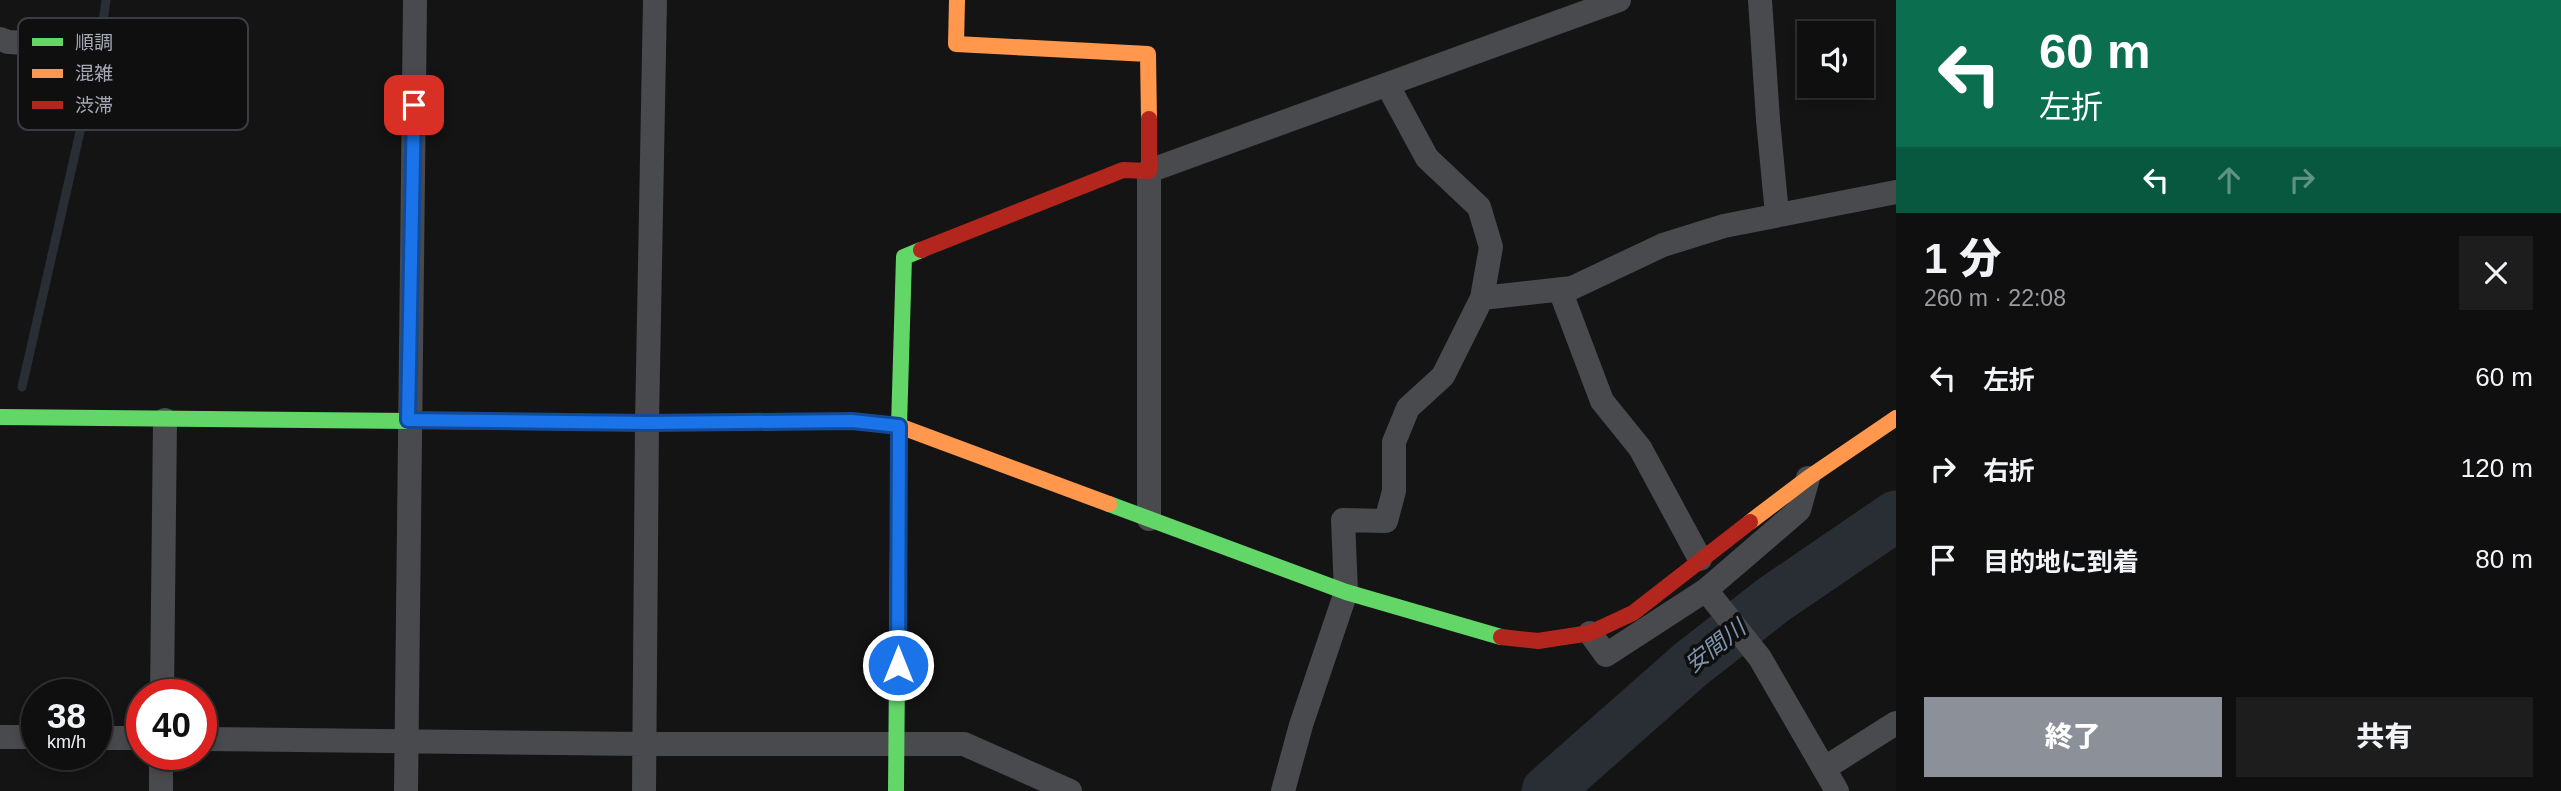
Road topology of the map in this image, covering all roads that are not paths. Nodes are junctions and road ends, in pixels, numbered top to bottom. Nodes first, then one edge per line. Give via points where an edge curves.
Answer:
1 (415, 0) edge
2 (655, 0) edge
3 (957, 0) edge
4 (1619, 0) edge
5 (1760, 0) edge
6 (0, 38) edge
7 (18, 43) edge
8 (1388, 86) junction
9 (1150, 171) junction
10 (1896, 192) edge
11 (1777, 214) junction
12 (1560, 290) junction
13 (1482, 298) junction
14 (0, 418) edge
15 (1896, 418) edge
16 (165, 420) junction
17 (408, 420) junction
18 (647, 423) junction
19 (899, 426) junction
20 (1808, 478) junction
21 (1149, 519) junction
22 (1700, 559) junction
23 (1346, 592) junction
24 (1709, 592) junction
25 (1590, 633) junction
26 (162, 679) edge
27 (1896, 723) edge
28 (0, 737) edge
29 (21, 737) edge
30 (217, 739) edge
31 (407, 741) junction
32 (645, 744) junction
33 (897, 744) junction
34 (1825, 768) junction
35 (161, 770) edge
36 (161, 791) edge
37 (406, 791) edge
38 (644, 791) edge
39 (896, 791) edge
40 (1070, 791) edge
41 (1283, 791) edge
42 (1837, 791) edge

1 - 17 street
2 - 18 street
3 - 9 street via 956,44 1147,54
4 - 8 street
5 - 11 street
6 - 7 street
8 - 9 street
8 - 13 street via 1427,158 1479,206 1490,247
9 - 19 street via 1123,170 904,257
9 - 21 street
10 - 11 street
11 - 12 street via 1663,246
12 - 13 street
12 - 22 street via 1602,401 1640,447
13 - 23 street via 1443,376 1408,408 1394,442 1394,491 1386,521 1343,520
14 - 16 street
15 - 20 street
16 - 17 street
16 - 26 street
17 - 18 street
17 - 31 street
18 - 19 street via 852,421
18 - 32 street
19 - 21 street
19 - 33 street
20 - 22 street
20 - 24 street via 1799,510
21 - 23 street
22 - 25 street via 1633,613
23 - 25 street via 1492,636 1538,641
23 - 41 street
24 - 25 street via 1606,655
24 - 34 street via 1760,658
27 - 34 street
28 - 29 street
30 - 31 street
31 - 32 street
31 - 37 street
32 - 33 street
32 - 38 street
33 - 39 street
33 - 40 street via 964,744
34 - 42 street
35 - 36 street

